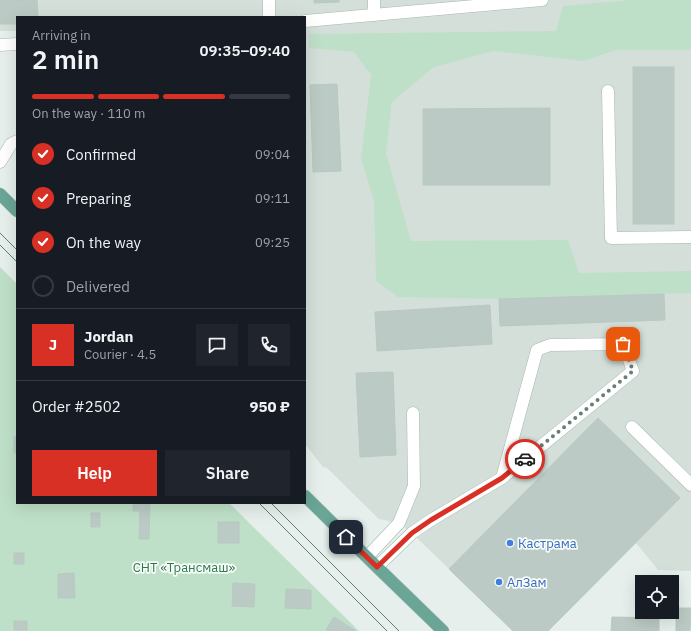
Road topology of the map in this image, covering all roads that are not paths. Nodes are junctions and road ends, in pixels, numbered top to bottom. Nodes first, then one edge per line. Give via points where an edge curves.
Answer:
1 (269, 0) edge
2 (374, 0) edge
3 (542, 0) edge
4 (374, 15) junction
5 (269, 16) edge
6 (306, 21) edge
7 (16, 44) edge
8 (0, 45) edge
9 (608, 91) dead end
10 (16, 141) edge
11 (0, 162) edge
12 (0, 194) edge
13 (16, 210) edge
14 (691, 237) edge
15 (413, 413) dead end
16 (632, 427) dead end
17 (502, 478) junction
18 (691, 485) edge
19 (306, 497) edge
20 (367, 557) junction
21 (377, 567) junction
22 (443, 631) edge

1 - 5 lane
2 - 4 lane
3 - 4 lane
4 - 6 lane
7 - 8 lane
9 - 14 lane via 611,238
10 - 11 lane via 10,144
12 - 13 main road
15 - 20 lane via 414,486 399,522
16 - 18 lane
17 - 17 lane via 633,371 623,344 550,345 536,350
17 - 21 lane via 412,533
19 - 20 main road
20 - 21 main road
21 - 22 main road

